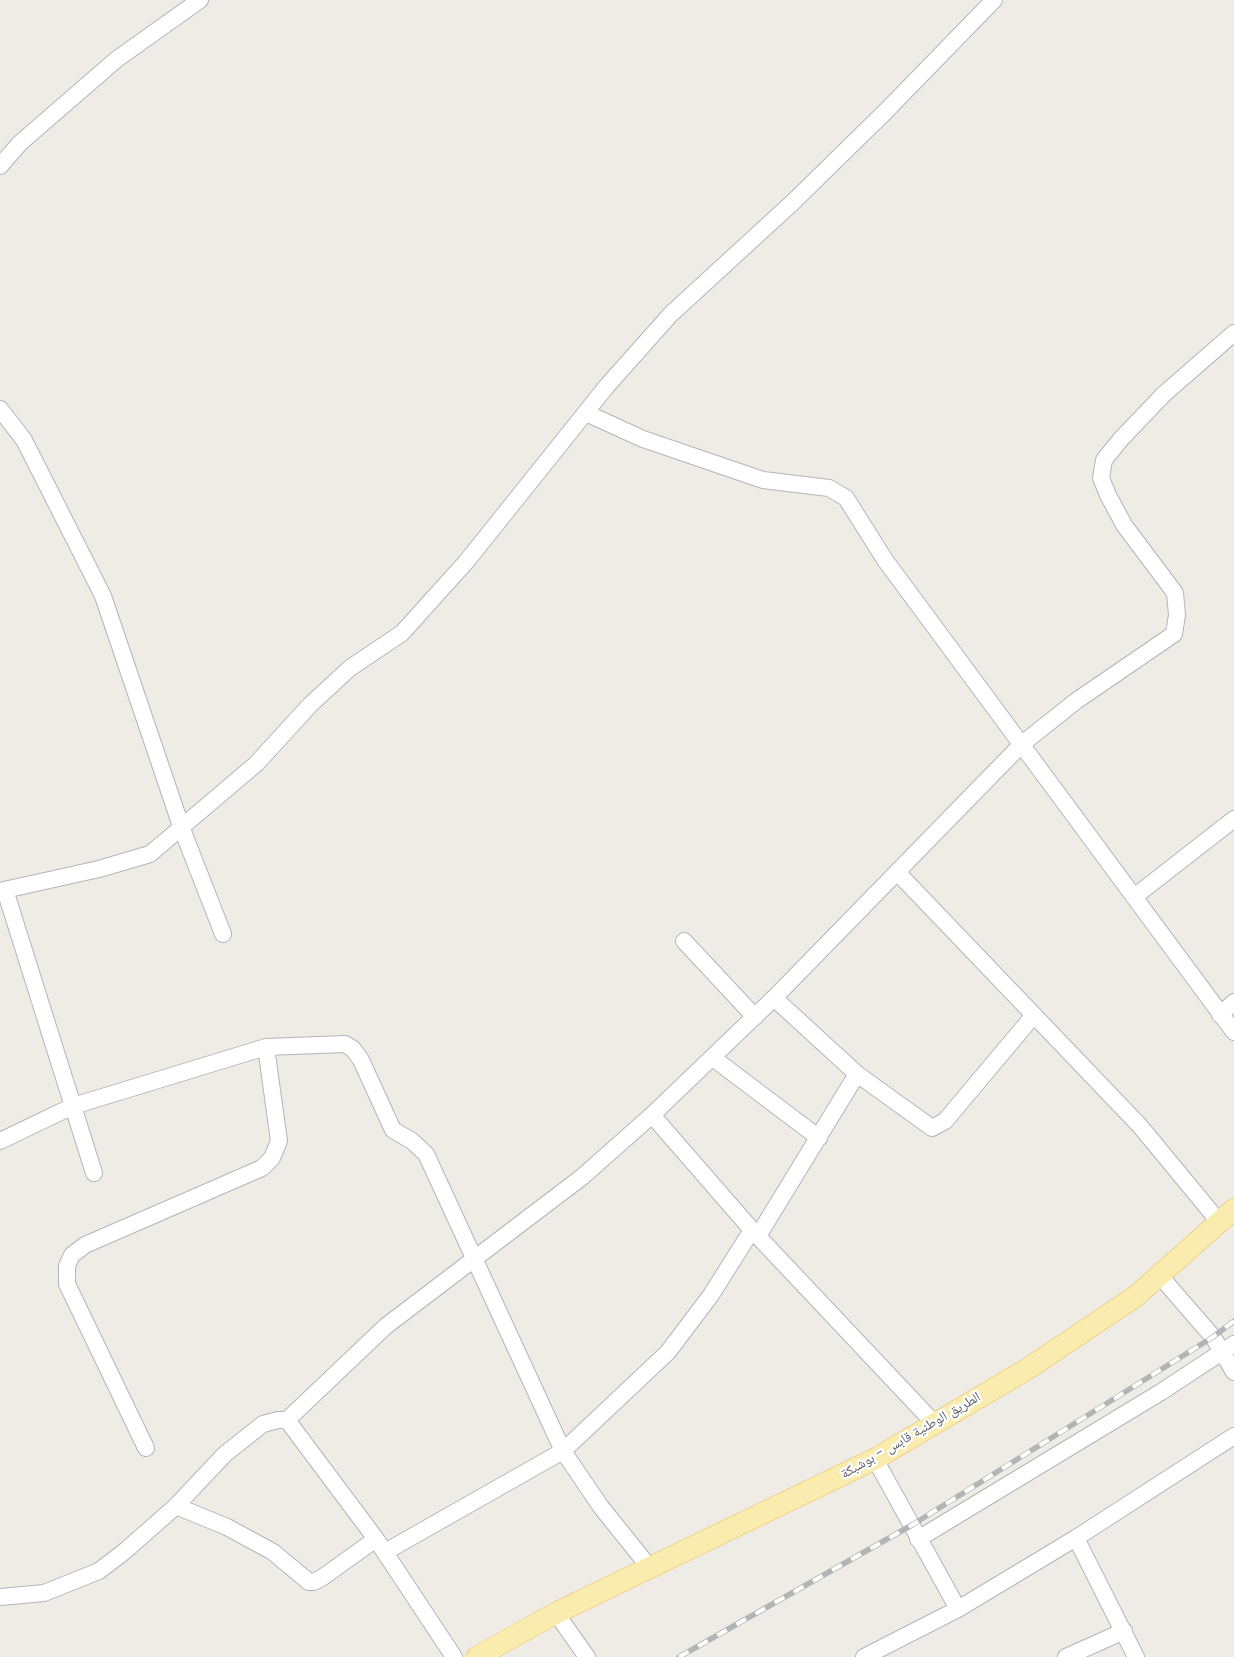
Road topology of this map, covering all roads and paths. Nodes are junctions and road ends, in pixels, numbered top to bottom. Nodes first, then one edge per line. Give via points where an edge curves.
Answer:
1 (200, 0) edge
2 (994, 0) edge
3 (0, 166) edge
4 (1234, 333) edge
5 (0, 409) edge
6 (586, 413) junction
7 (1022, 744) junction
8 (1234, 819) edge
9 (182, 829) junction
10 (897, 872) junction
11 (2, 891) edge
12 (1134, 897) junction
13 (223, 934) dead end
14 (684, 941) dead end
15 (774, 998) junction
16 (1234, 1002) edge
17 (1034, 1015) junction
18 (1220, 1015) junction
19 (755, 1017) junction
20 (1234, 1032) edge
21 (266, 1047) junction
22 (713, 1058) junction
23 (857, 1074) junction
24 (73, 1106) junction
25 (652, 1115) junction
26 (819, 1138) junction
27 (0, 1141) edge
28 (94, 1174) dead end
29 (1227, 1216) edge
30 (755, 1233) junction
31 (475, 1261) junction
32 (1160, 1276) junction
33 (1228, 1348) edge
34 (1234, 1372) edge
35 (287, 1420) junction
36 (934, 1423) junction
37 (1234, 1436) edge
38 (146, 1448) dead end
39 (563, 1451) junction
40 (875, 1460) junction
41 (176, 1506) junction
42 (1076, 1538) junction
43 (918, 1539) junction
44 (381, 1546) junction
45 (650, 1568) junction
46 (0, 1597) edge
47 (958, 1609) junction
48 (556, 1612) junction
49 (1124, 1631) junction
50 (871, 1655) edge
51 (454, 1657) edge
52 (478, 1657) edge
53 (587, 1657) edge
54 (1066, 1657) edge
55 (1136, 1657) edge

1 - 3 street via 117,59 20,143
2 - 6 street via 792,203 671,314
4 - 7 street via 1164,394 1104,460 1101,478 1108,496 1124,524 1175,593 1177,616 1174,634 1076,701
5 - 9 street via 24,440 103,596
6 - 7 street via 643,439 763,480 829,488 846,498 885,560
6 - 9 street via 466,562 402,633 350,668 310,705 256,764
7 - 10 street
7 - 12 street
8 - 12 street
9 - 11 street via 150,854
9 - 13 street
10 - 15 street
10 - 17 street
11 - 24 street
12 - 18 street
14 - 19 street
15 - 19 street
15 - 23 street
16 - 18 street
17 - 23 street via 945,1121 932,1128
17 - 29 street
18 - 20 street
19 - 22 street
21 - 24 street
21 - 31 street via 335,1043 353,1049 393,1130 426,1154
21 - 38 street via 279,1141 272,1158 262,1168 85,1245 72,1255 66,1266 67,1284
22 - 25 street
22 - 26 street
23 - 26 street
24 - 27 street
24 - 28 street
25 - 30 street
25 - 31 street via 582,1177
26 - 30 street
29 - 32 main road, الطريق الوطنية قابس - بوشبكة
30 - 36 street
30 - 39 street via 668,1352
31 - 35 street via 386,1326
31 - 39 street
32 - 33 street via 1213,1337
32 - 36 main road, الطريق الوطنية قابس - بوشبكة via 1136,1296 1029,1368
33 - 34 street
33 - 43 street
35 - 41 street via 263,1424 246,1436
35 - 44 street
36 - 40 main road, الطريق الوطنية قابس - بوشبكة
37 - 42 street
39 - 44 street
39 - 45 street via 601,1507
40 - 43 street
40 - 45 main road, الطريق الوطنية قابس - بوشبكة
41 - 44 street via 227,1527 273,1552 309,1582
41 - 46 street via 98,1570 44,1593
42 - 47 street
42 - 49 street
43 - 47 street
44 - 51 street
45 - 48 main road, الطريق الوطنية قابس - بوشبكة
47 - 50 street
48 - 52 main road, الطريق الوطنية قابس - بوشبكة
48 - 53 street
49 - 54 street
49 - 55 street

